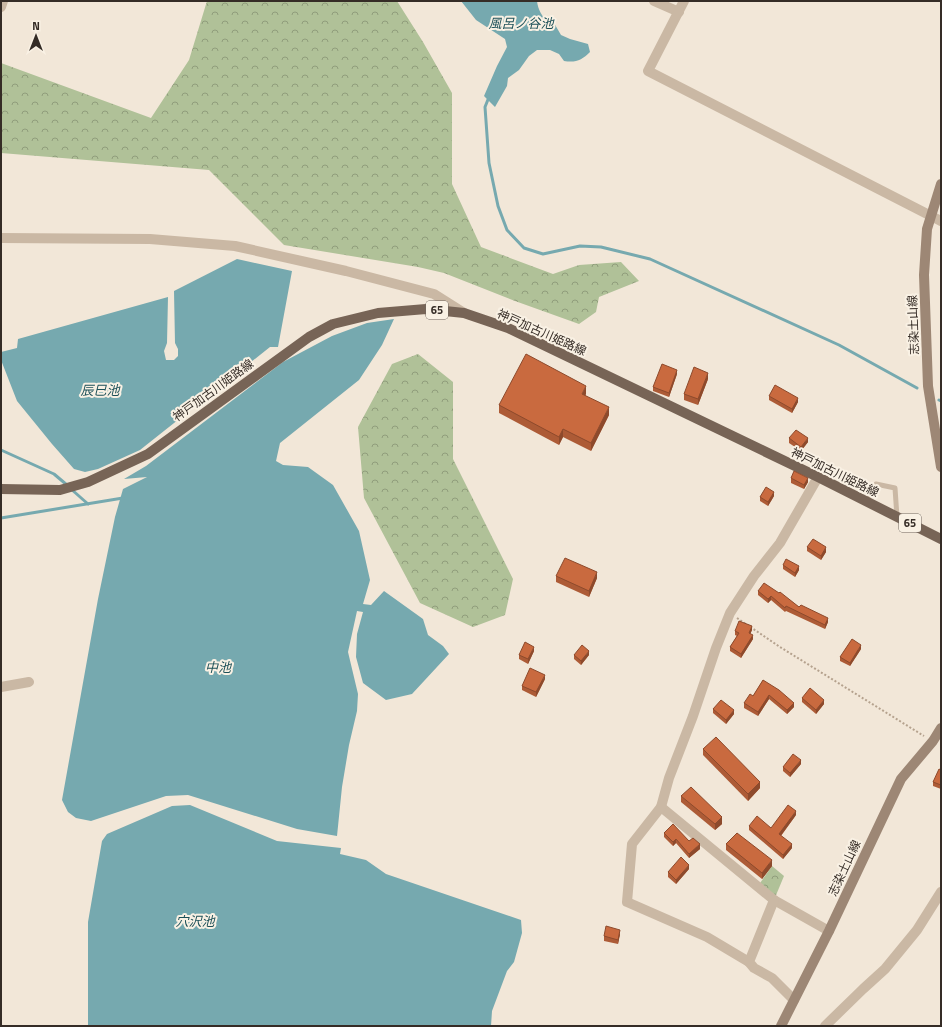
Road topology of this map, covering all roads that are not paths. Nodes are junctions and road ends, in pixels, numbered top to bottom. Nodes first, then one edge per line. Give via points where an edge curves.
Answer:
1 (3, 1) edge
2 (654, 1) edge
3 (684, 1) edge
4 (1, 7) edge
5 (679, 12) junction
6 (941, 184) edge
7 (931, 216) junction
8 (941, 221) edge
9 (1, 238) edge
10 (464, 313) junction
11 (941, 466) edge
12 (818, 478) junction
13 (1, 489) edge
14 (866, 502) junction
15 (897, 517) junction
16 (941, 539) edge
17 (29, 682) dead end
18 (1, 687) edge
19 (941, 728) edge
20 (661, 807) junction
21 (941, 892) edge
22 (774, 900) junction
23 (829, 931) junction
24 (749, 962) junction
25 (794, 1000) junction
26 (781, 1026) edge
27 (825, 1026) edge

1 - 4 street
2 - 5 street
3 - 5 street
5 - 7 street via 648,71
6 - 7 main road, 志染土山線
7 - 8 street
7 - 11 main road, 志染土山線 via 927,229 924,275 928,386
9 - 10 street via 150,239 235,246 434,294
10 - 12 main road, 神戸加古川姫路線 / 65 via 508,328
10 - 13 main road, 神戸加古川姫路線 / 65 via 426,309 378,313 333,324 309,337 148,454 88,482 60,490
12 - 14 main road, 神戸加古川姫路線 / 65
12 - 20 street via 780,543 730,613 669,778
14 - 15 main road, 神戸加古川姫路線 / 65
14 - 15 lane via 876,484 895,488
15 - 16 main road, 神戸加古川姫路線 / 65
17 - 18 street
19 - 23 main road, 志染土山線 via 902,779
20 - 22 street
20 - 24 street via 632,844 627,902 707,937
21 - 27 street via 917,930 885,969
22 - 23 street
22 - 24 street
23 - 25 main road, 志染土山線
24 - 25 street via 754,968 772,978
25 - 26 main road, 志染土山線

